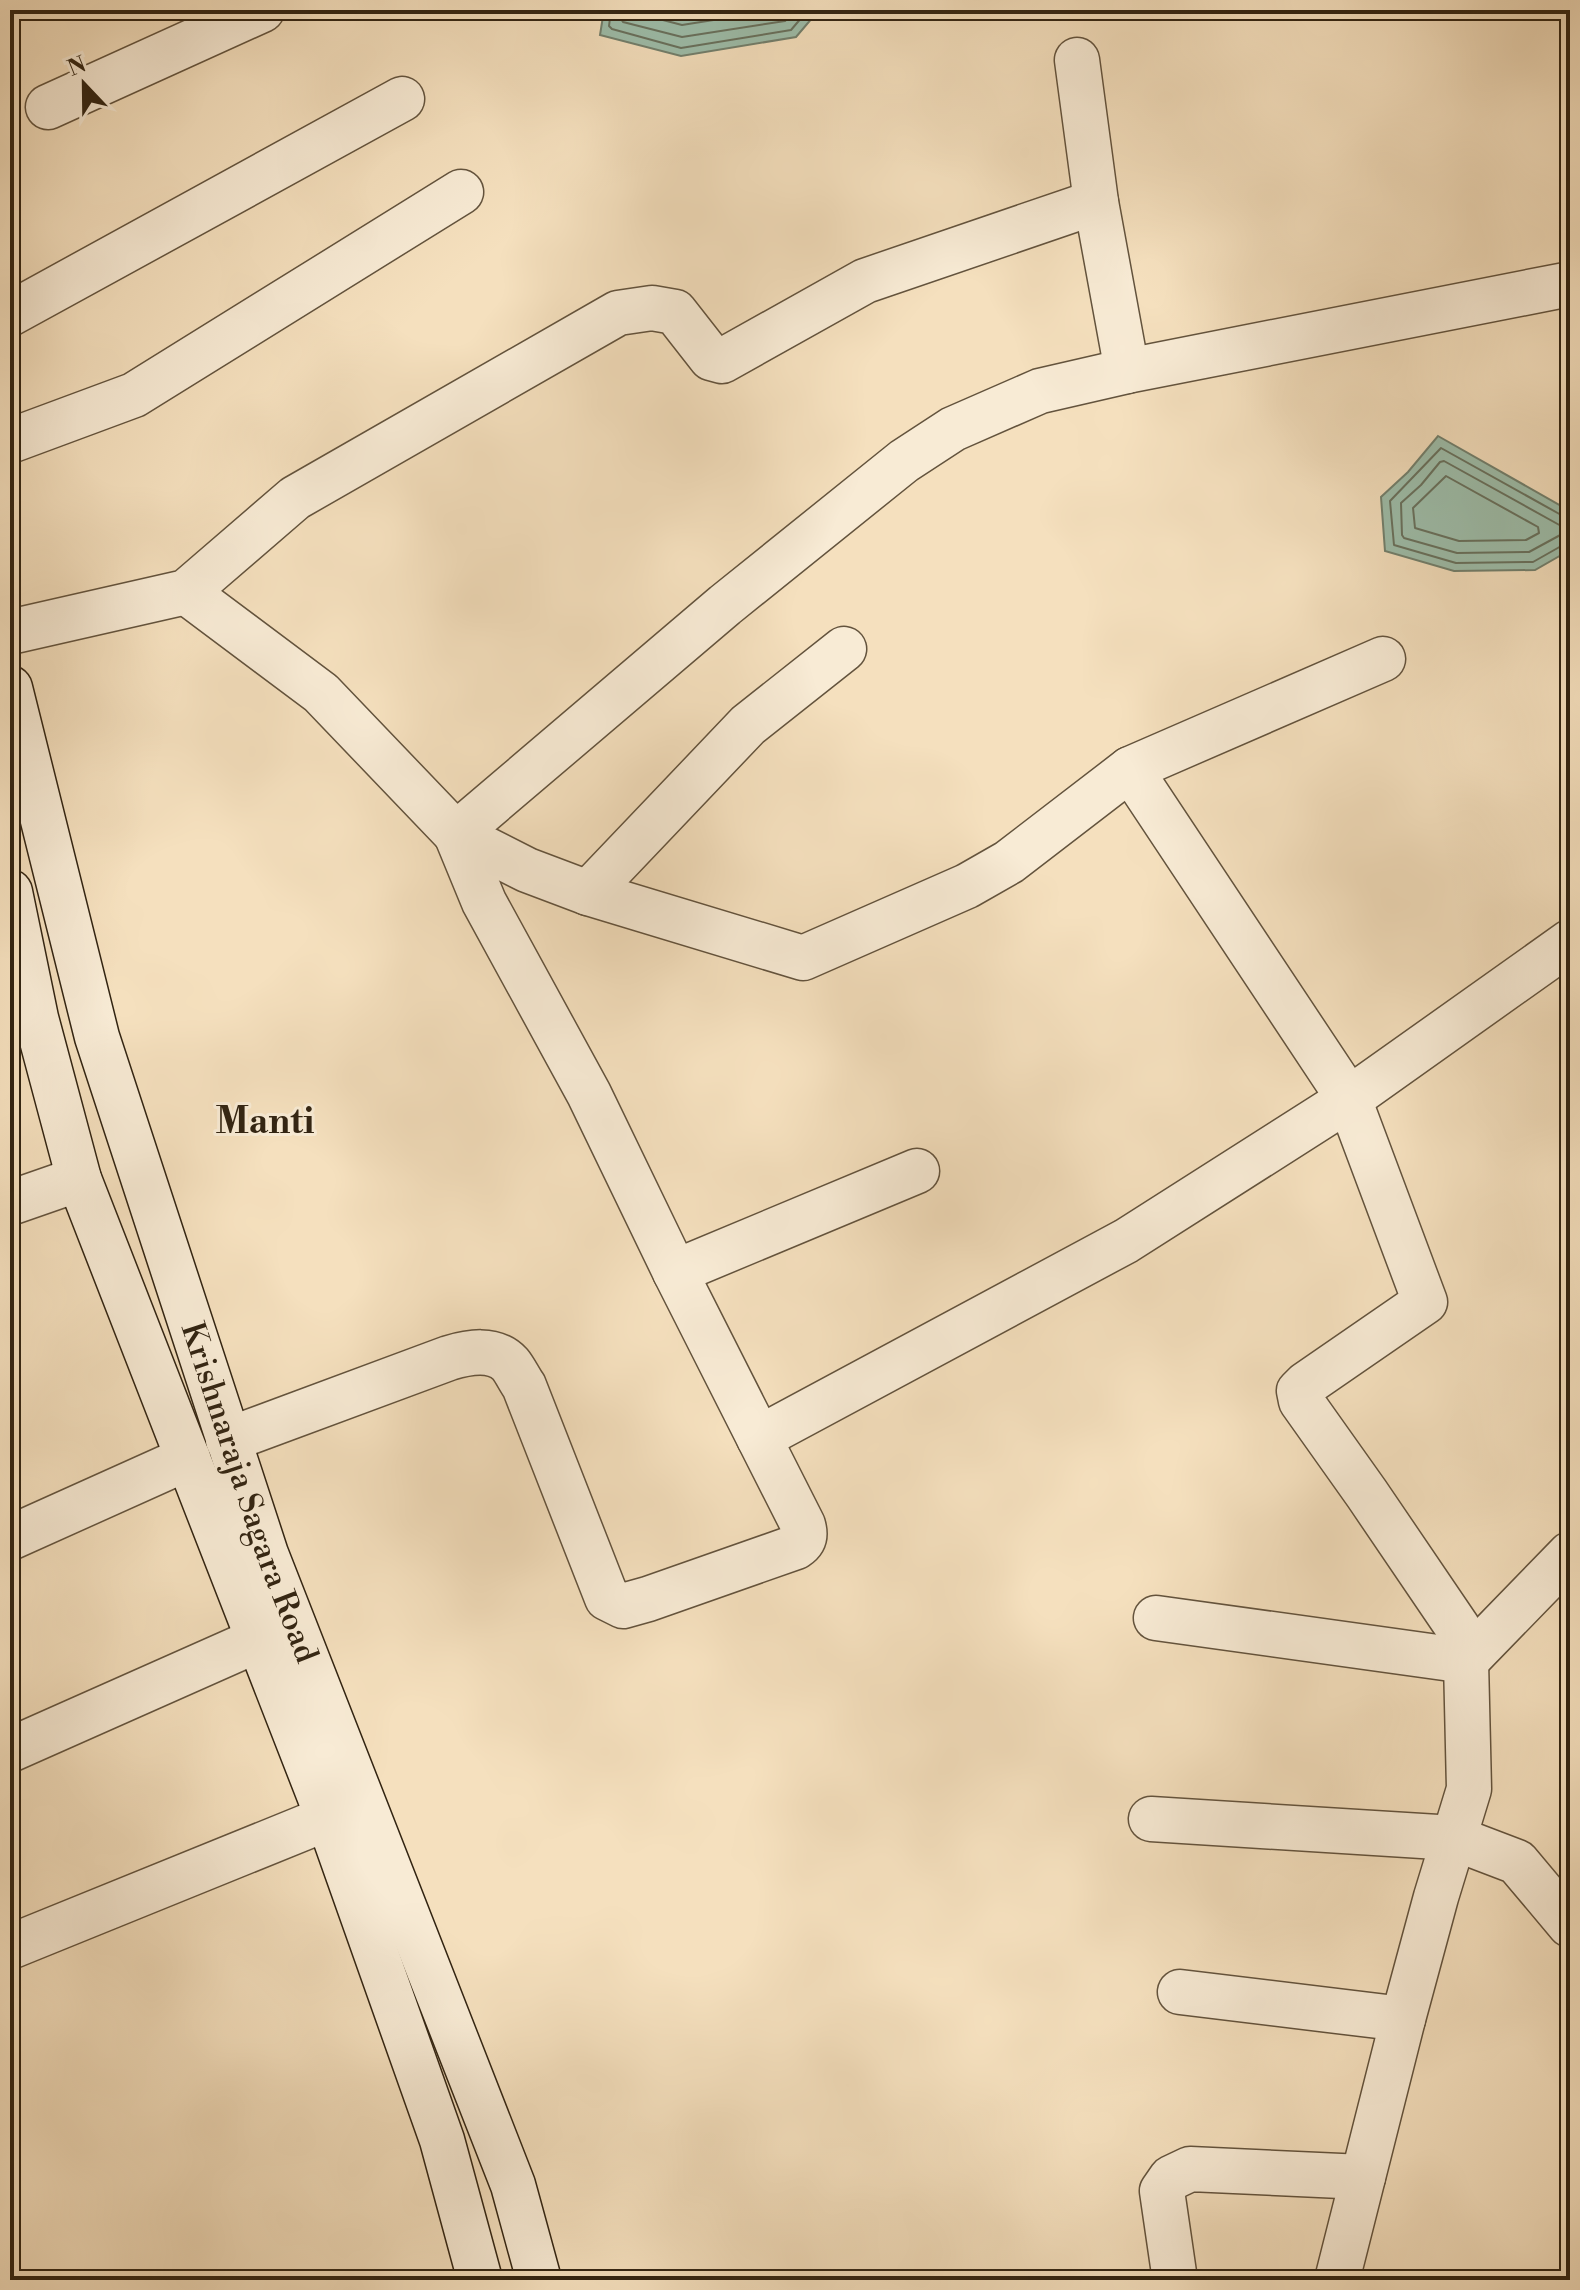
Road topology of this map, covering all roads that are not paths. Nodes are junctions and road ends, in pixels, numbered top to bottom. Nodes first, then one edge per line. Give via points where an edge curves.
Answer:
1 (262, 10) edge
2 (1077, 60) dead end
3 (402, 99) dead end
4 (48, 107) dead end
5 (461, 192) dead end
6 (1096, 202) junction
7 (1570, 284) edge
8 (10, 314) edge
9 (1127, 371) junction
10 (10, 441) edge
11 (186, 592) junction
12 (10, 632) edge
13 (844, 649) dead end
14 (1383, 659) dead end
15 (10, 688) edge
16 (1130, 769) junction
17 (456, 834) junction
18 (10, 892) edge
19 (588, 893) junction
20 (1570, 942) edge
21 (1349, 1099) junction
22 (917, 1171) dead end
23 (79, 1179) junction
24 (10, 1203) edge
25 (675, 1272) junction
26 (759, 1438) junction
27 (228, 1440) junction
28 (188, 1458) junction
29 (10, 1538) edge
30 (1570, 1554) edge
31 (1156, 1618) dead end
32 (260, 1639) junction
33 (1466, 1661) junction
34 (10, 1750) edge
35 (328, 1818) junction
36 (1151, 1819) dead end
37 (1454, 1838) junction
38 (1570, 1925) edge
39 (10, 1947) edge
40 (1180, 1992) dead end
41 (1403, 2019) junction
42 (1363, 2177) junction
43 (480, 2280) edge
44 (539, 2280) edge
45 (1175, 2280) edge
46 (1337, 2280) edge

1 - 4 street
2 - 6 street
3 - 8 street
5 - 10 street via 134,395
6 - 9 street
6 - 11 street via 865,281 722,361 711,358 675,312 652,308 618,313 295,498
7 - 9 street
9 - 17 street via 1040,391 953,429 904,461
11 - 12 street
11 - 17 street via 321,693
13 - 19 street via 748,725
14 - 16 street
15 - 27 street, Krishnaraja Sagara Road via 97,1037
16 - 19 street via 1009,862 967,886 803,958
16 - 21 street
17 - 19 street
17 - 25 street via 484,902 589,1094
18 - 23 street, Krishnaraja Sagara Road via 36,1018
20 - 21 street
21 - 26 street via 1126,1241
21 - 33 street via 1425,1302 1306,1384 1299,1391 1301,1401 1458,1628
22 - 25 street
23 - 24 street
23 - 28 street, Krishnaraja Sagara Road
25 - 26 street
26 - 27 street via 803,1525 802,1543 623,1606 607,1598 524,1386 509,1363 490,1352 449,1358
27 - 44 street, Krishnaraja Sagara Road via 266,1554 513,2185
28 - 29 street
28 - 32 street, Krishnaraja Sagara Road
30 - 33 street
31 - 33 street
32 - 34 street
32 - 35 street, Krishnaraja Sagara Road
33 - 37 street via 1469,1789
35 - 39 street
35 - 43 street, Krishnaraja Sagara Road via 442,2140
36 - 37 street
37 - 38 street via 1517,1862
37 - 41 street
40 - 41 street
41 - 42 street
42 - 45 street via 1190,2169 1171,2178 1162,2191
42 - 46 street

